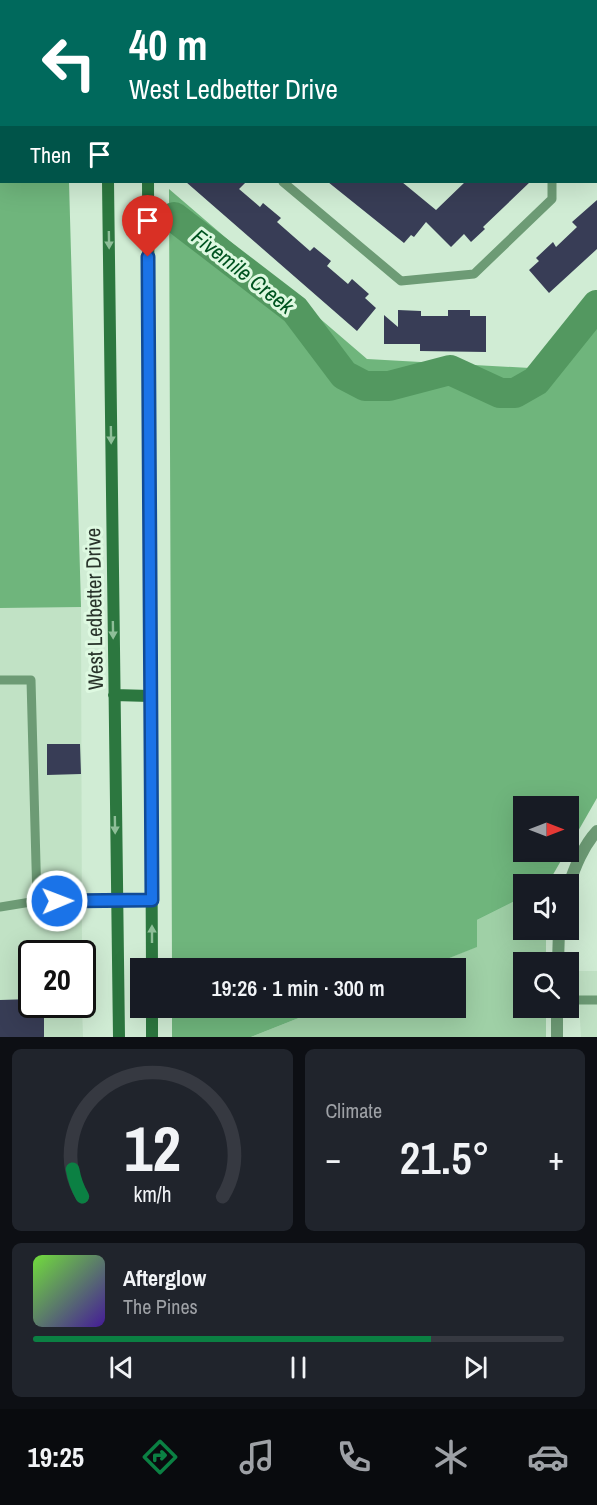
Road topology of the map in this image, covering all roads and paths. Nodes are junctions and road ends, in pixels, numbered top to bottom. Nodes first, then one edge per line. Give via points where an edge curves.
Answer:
1 (108, 183) edge
2 (148, 183) edge
3 (284, 183) edge
4 (552, 183) edge
5 (0, 680) edge
6 (114, 695) junction
7 (150, 696) junction
8 (597, 831) edge
9 (572, 874) edge
10 (116, 900) junction
11 (152, 900) junction
12 (37, 901) junction
13 (0, 907) edge
14 (152, 958) edge
15 (579, 1000) edge
16 (597, 1000) edge
17 (152, 1018) edge
18 (557, 1018) edge
19 (119, 1037) edge
20 (152, 1037) edge
21 (557, 1037) edge

1 -> 6 main road, West Ledbetter Drive
2 - 7 main road
3 - 4 lane via 400,281 474,274 552,199
5 - 12 lane via 31,680
6 - 7 main road
6 -> 10 main road, West Ledbetter Drive
7 - 11 main road
8 - 9 street
10 - 11 main road
10 - 12 lane
10 - 19 main road, West Ledbetter Drive
14 -> 11 main road
12 - 13 lane
15 - 16 lane
17 - 20 main road
18 - 21 street

